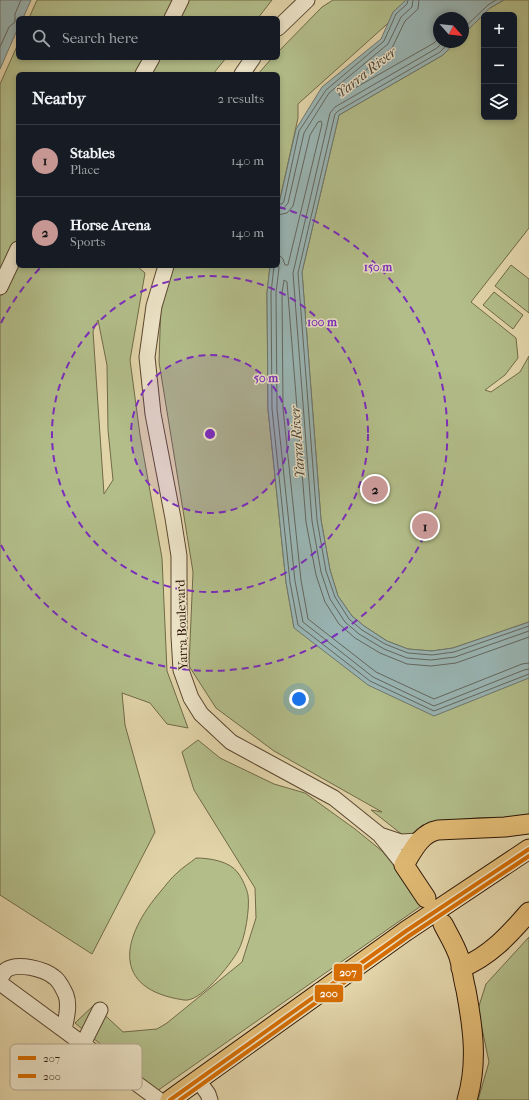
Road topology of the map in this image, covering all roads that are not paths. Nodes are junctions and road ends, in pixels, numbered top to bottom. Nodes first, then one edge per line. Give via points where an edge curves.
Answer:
1 (181, 0) edge
2 (307, 0) edge
3 (173, 16) edge
4 (280, 26) edge
5 (151, 60) edge
6 (252, 60) edge
7 (144, 72) edge
8 (243, 72) edge
9 (16, 253) edge
10 (165, 268) edge
11 (0, 287) edge
12 (529, 824) edge
13 (380, 835) junction
14 (419, 841) junction
15 (529, 849) edge
16 (404, 865) junction
17 (426, 898) dead end
18 (529, 912) edge
19 (442, 924) dead end
20 (461, 968) junction
21 (4, 972) edge
22 (100, 1010) dead end
23 (64, 1030) junction
24 (83, 1044) joint
25 (198, 1080) junction
26 (142, 1087) edge
27 (159, 1100) edge
28 (170, 1100) edge
29 (210, 1100) edge
30 (467, 1100) edge

1 - 3 street
2 - 4 street
5 - 7 street
6 - 8 street
9 - 11 street
10 - 13 street, Yarra Boulevard via 154,306 147,357 153,414 179,556 181,670 191,698 202,714 231,742 334,798
12 - 14 main road via 438,830
13 - 14 street via 401,842
13 - 16 street, Yarra Boulevard
14 - 16 main road
15 - 25 main road via 406,931
16 - 17 main road, Yarra Boulevard
18 - 20 main road via 494,949
19 - 20 main road via 459,957
20 - 30 main road via 474,1051 473,1080
21 - 23 street
21 - 23 street via 16,967 30,967 54,977 66,997
22 - 24 street
23 - 24 street
25 - 28 main road
25 - 29 street
26 - 27 street

